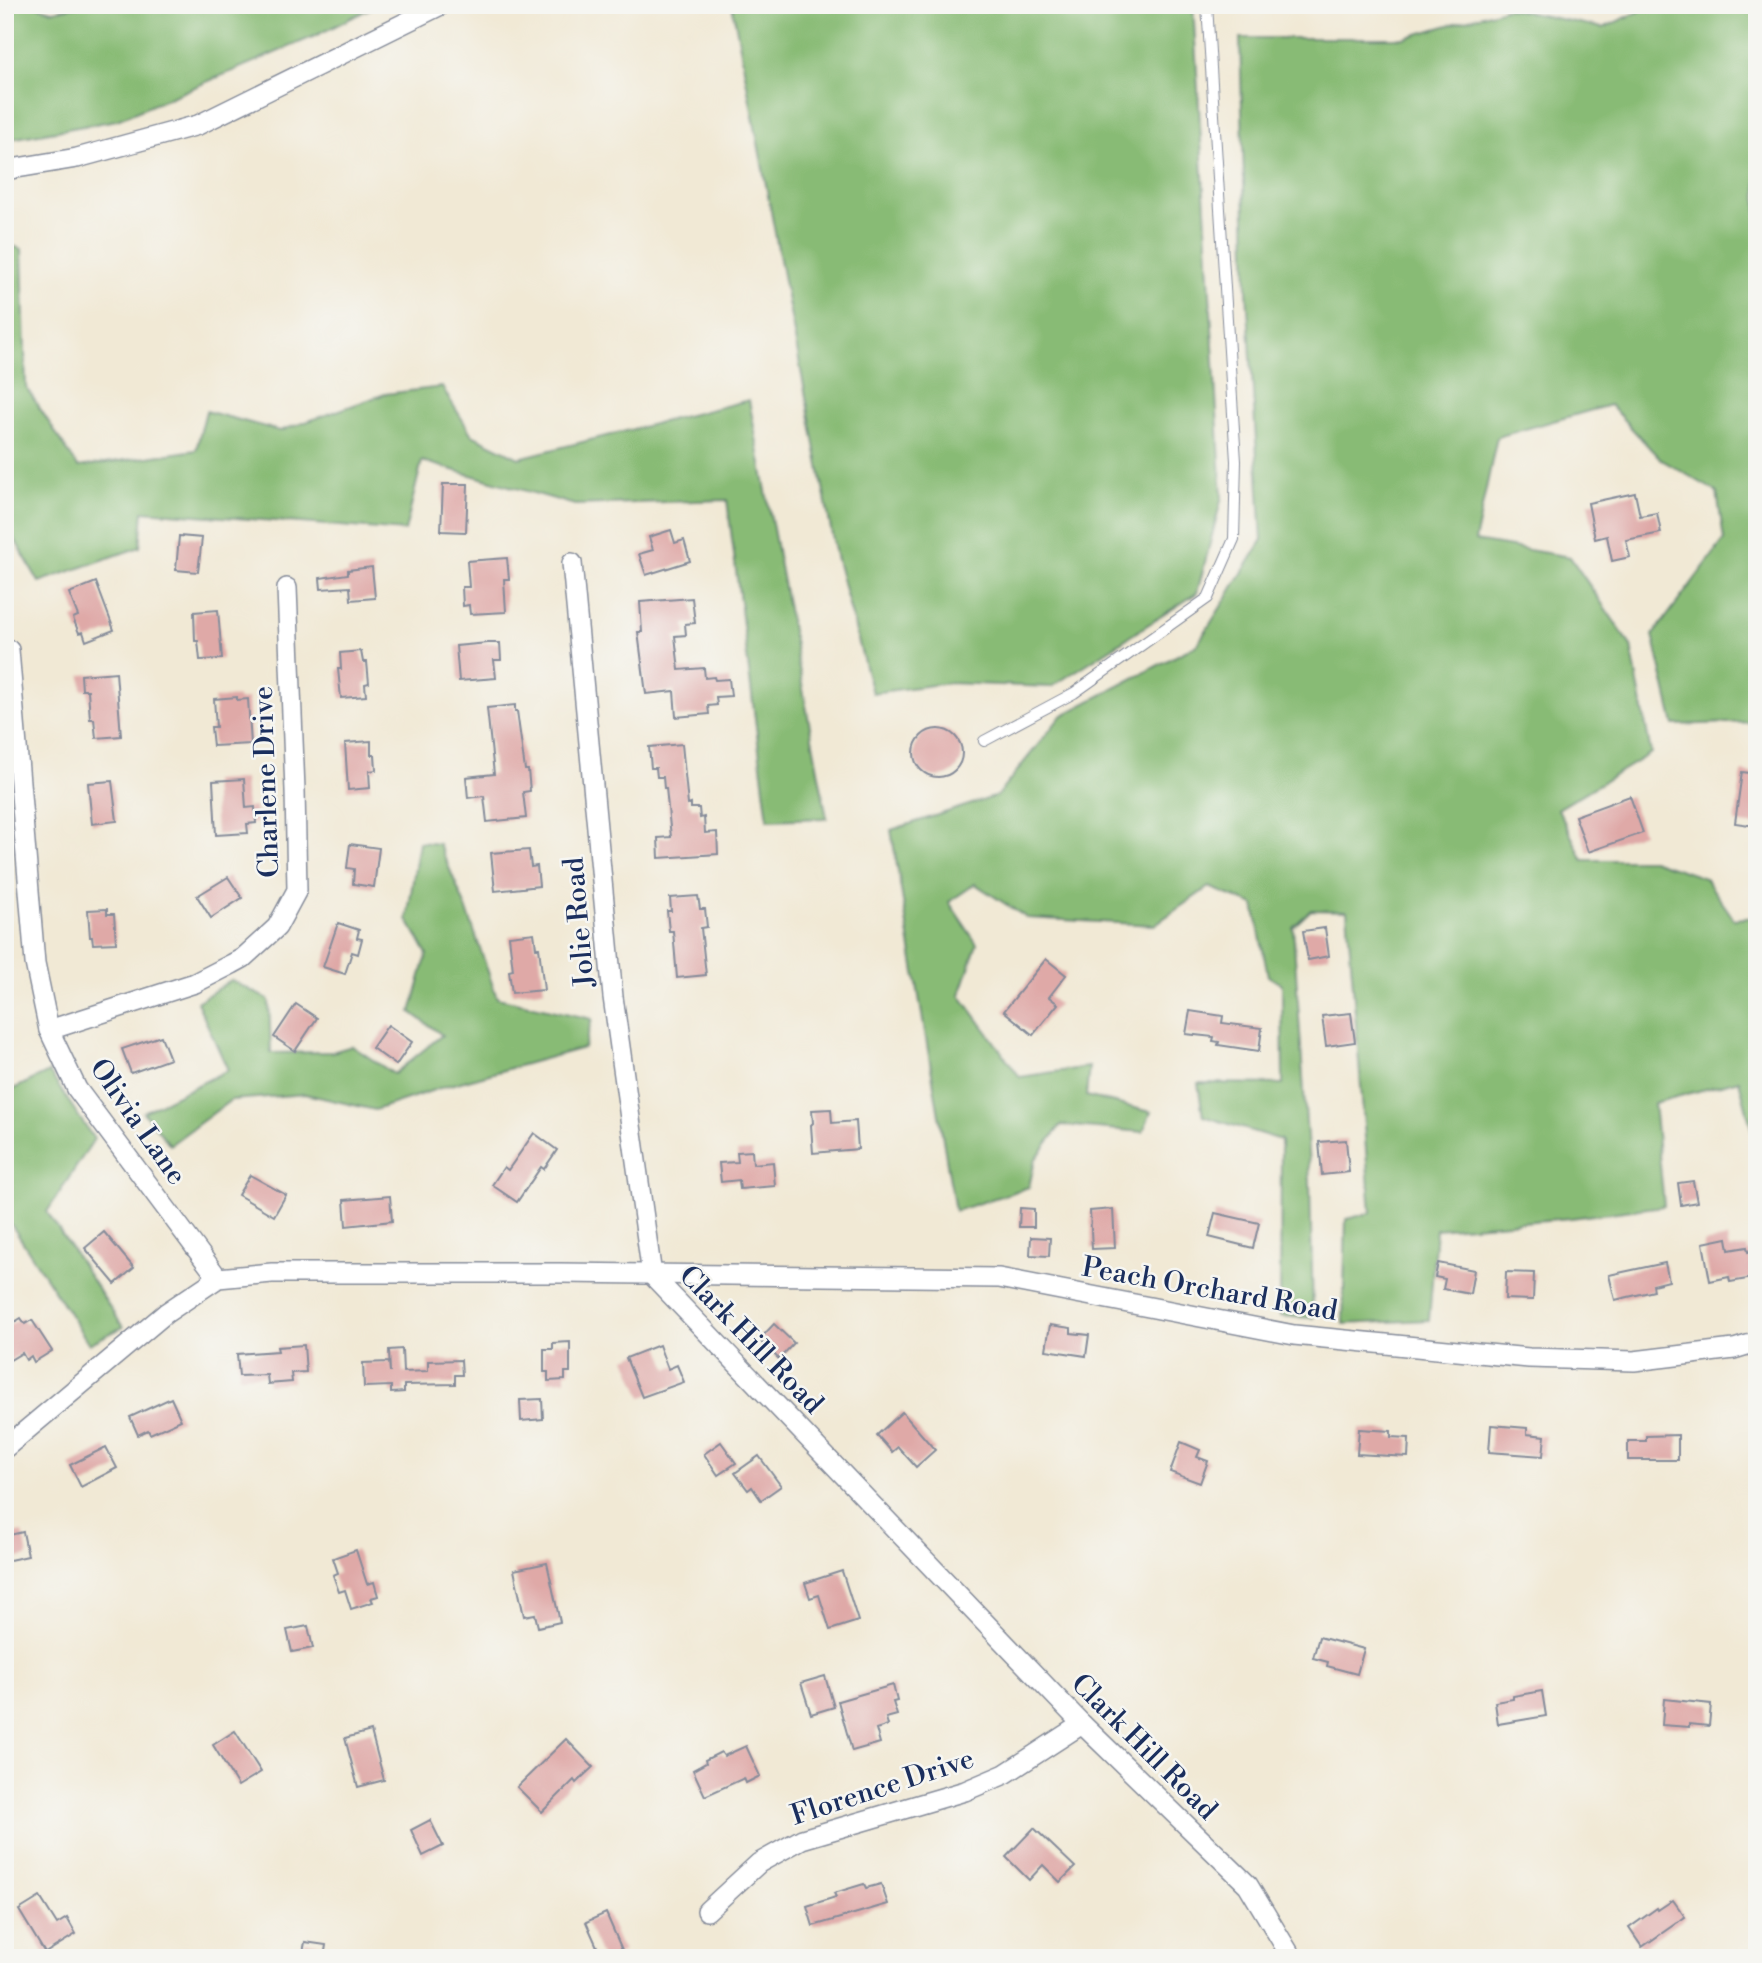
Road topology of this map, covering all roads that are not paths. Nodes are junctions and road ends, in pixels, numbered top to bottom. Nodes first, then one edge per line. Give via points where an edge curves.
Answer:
1 (441, 5) edge
2 (1207, 5) edge
3 (5, 170) edge
4 (572, 563) dead end
5 (287, 588) dead end
6 (9, 650) dead end
7 (984, 741) dead end
8 (49, 1030) junction
9 (652, 1275) junction
10 (218, 1278) junction
11 (1757, 1342) edge
12 (5, 1448) edge
13 (1082, 1724) junction
14 (708, 1911) dead end
15 (1292, 1958) edge

1 - 3 street via 198,125 77,158
2 - 7 lane via 1236,461 1234,539 1208,598 1074,693
4 - 9 street, Jolie Road via 613,997
5 - 8 street, Charlene Drive via 297,890 277,927 243,958 195,983
6 - 8 street, Olivia Lane via 35,964
8 - 10 street, Olivia Lane via 77,1089
9 - 10 street, Clark Hill Road via 272,1273
9 - 11 street, Peach Orchard Road via 999,1278 1294,1335 1529,1358 1634,1361
9 - 13 street, Clark Hill Road
10 - 12 street, Clark Hill Road via 166,1313
13 - 14 street, Florence Drive via 1005,1774 965,1791 802,1839 759,1863
13 - 15 street, Clark Hill Road via 1248,1885

